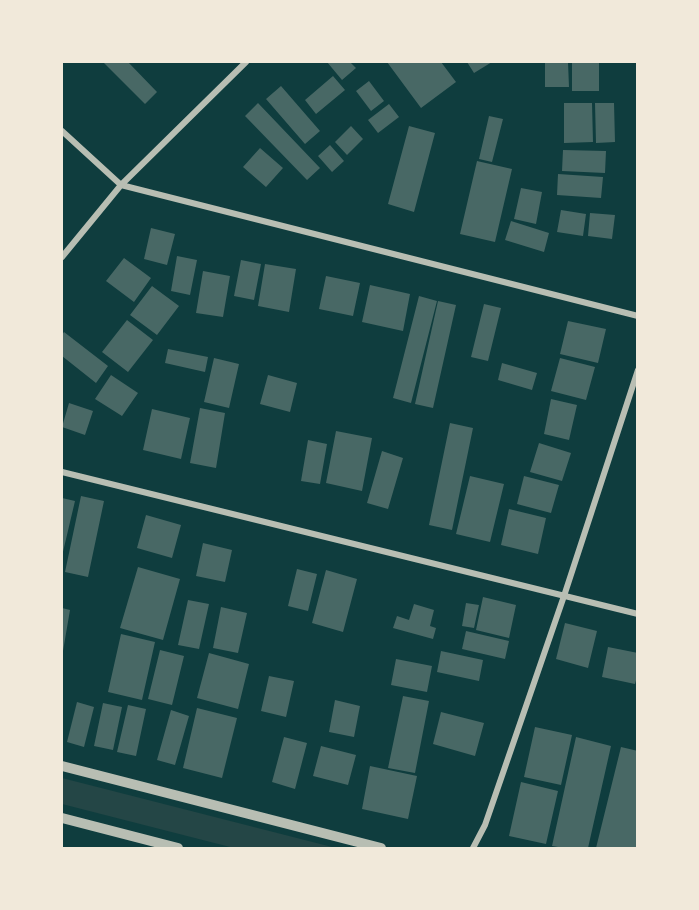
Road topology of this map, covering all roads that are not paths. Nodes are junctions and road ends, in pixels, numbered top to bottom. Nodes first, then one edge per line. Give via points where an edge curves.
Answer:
1 (246, 62) edge
2 (62, 131) edge
3 (122, 185) junction
4 (62, 257) edge
5 (638, 316) edge
6 (638, 370) edge
7 (62, 472) edge
8 (564, 596) junction
9 (638, 614) edge
10 (62, 766) edge
11 (62, 818) edge
12 (178, 849) edge
13 (381, 849) edge
14 (473, 849) edge

1 - 3 street
2 - 3 street
3 - 4 street
3 - 5 street
6 - 8 street
7 - 8 street
8 - 9 street
8 - 14 street via 486,825
10 - 13 street
11 - 12 street

